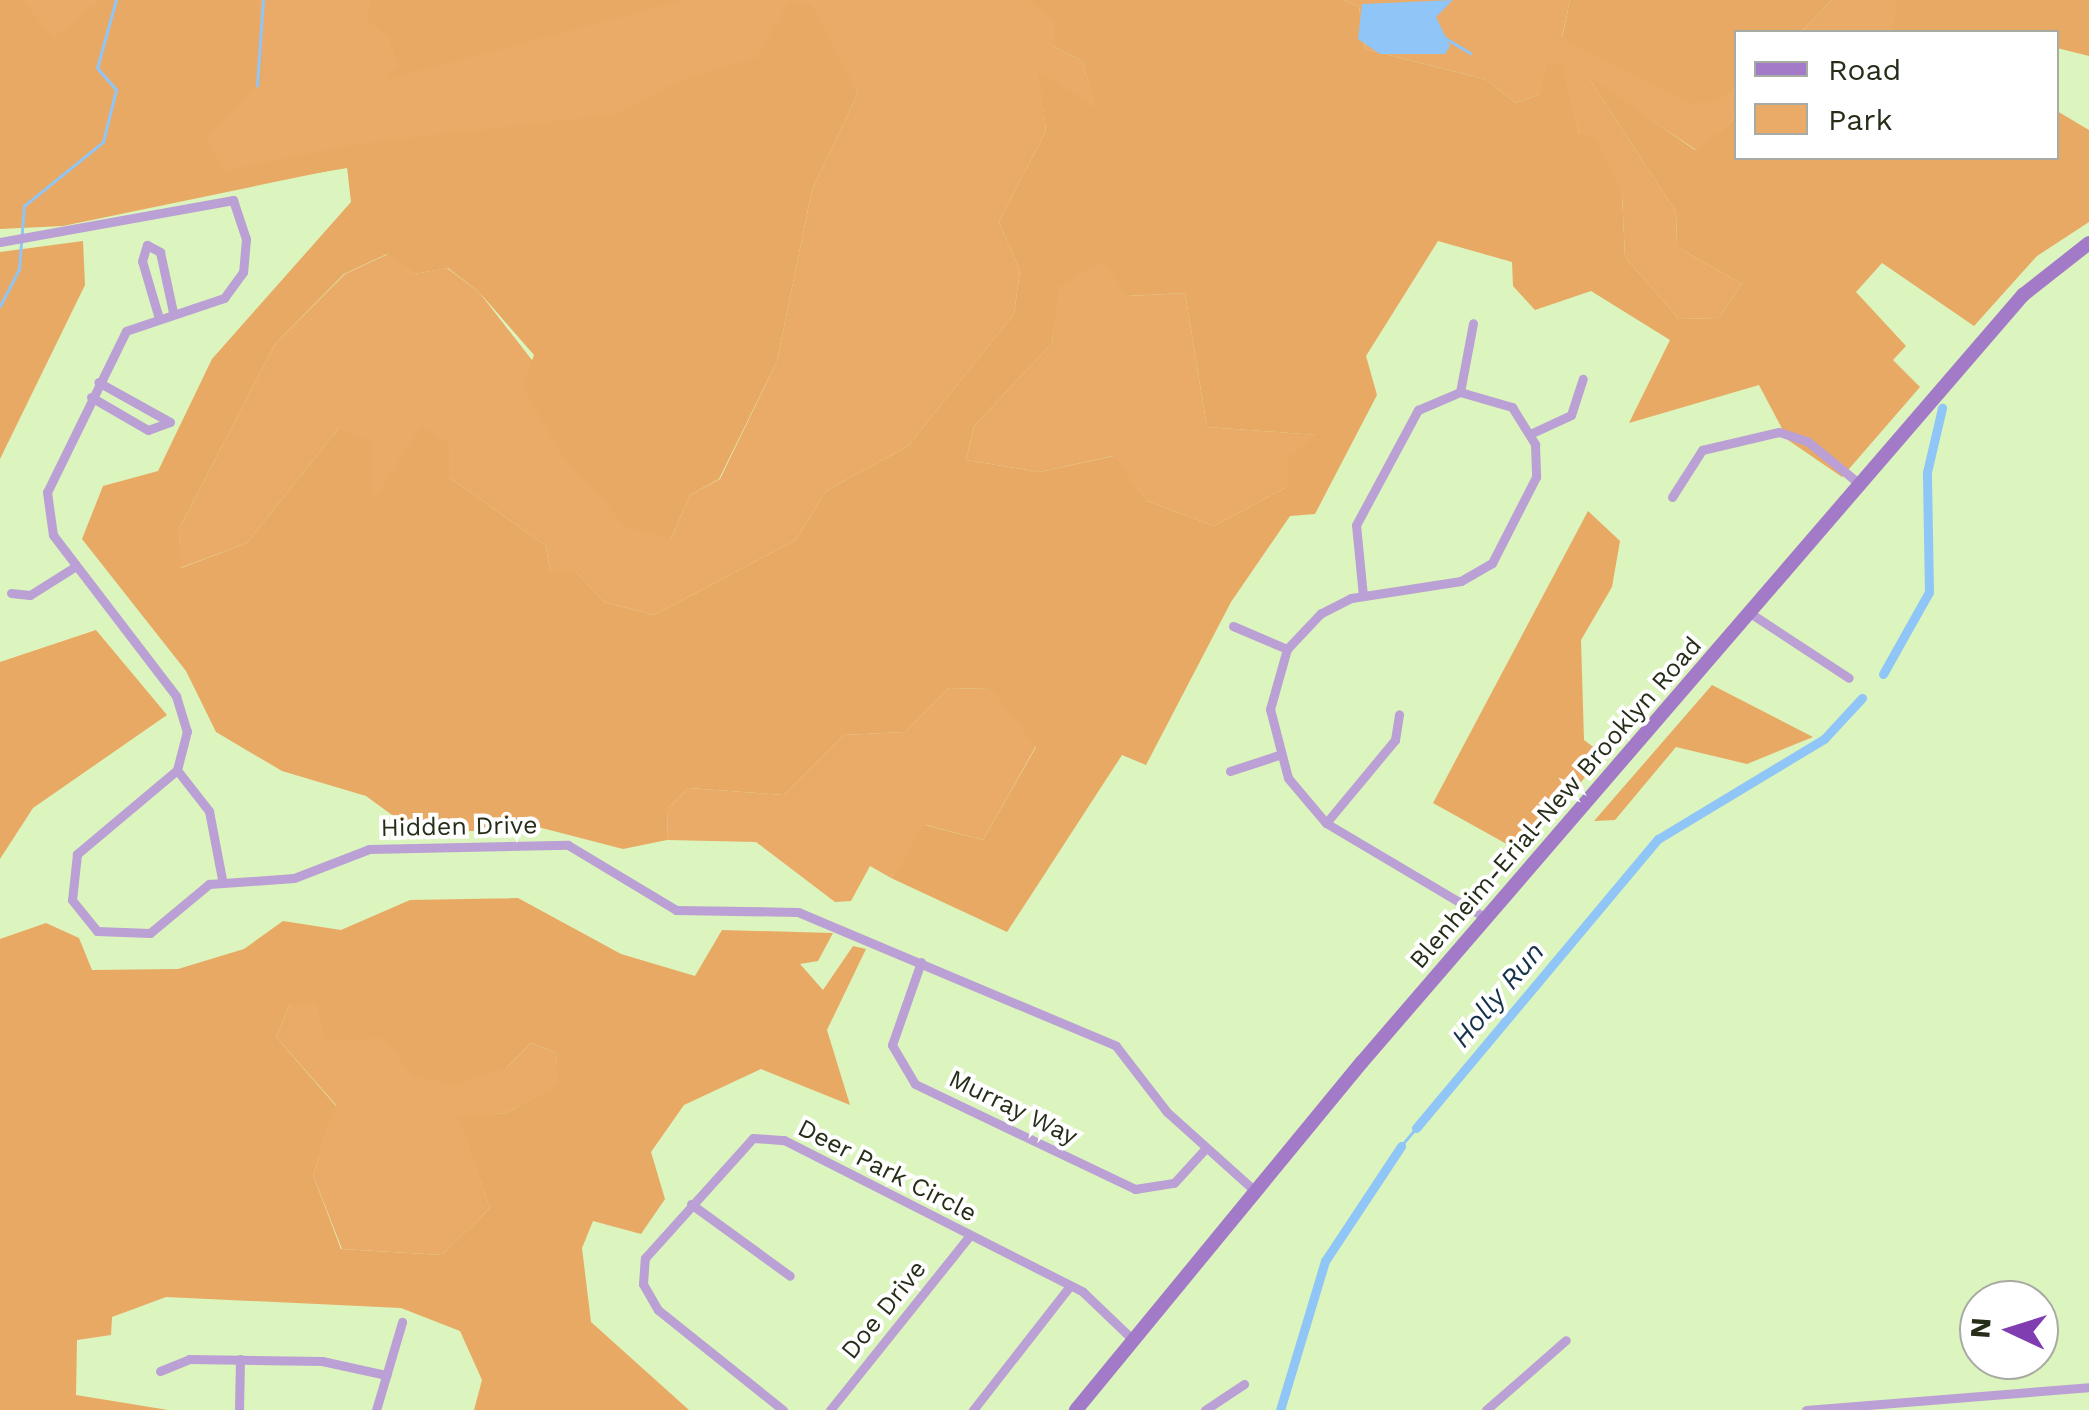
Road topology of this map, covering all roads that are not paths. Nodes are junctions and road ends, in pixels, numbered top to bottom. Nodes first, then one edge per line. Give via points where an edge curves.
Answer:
1 (0, 242) edge
2 (2089, 243) edge
3 (173, 312) junction
4 (158, 315) junction
5 (1473, 322) dead end
6 (1583, 380) dead end
7 (98, 382) junction
8 (1460, 392) junction
9 (91, 397) junction
10 (1530, 434) junction
11 (1860, 485) junction
12 (1672, 497) dead end
13 (76, 566) junction
14 (10, 593) dead end
15 (1363, 596) junction
16 (1750, 612) junction
17 (1234, 626) dead end
18 (1287, 649) junction
19 (1848, 678) dead end
20 (1400, 714) dead end
21 (1279, 754) junction
22 (178, 770) junction
23 (1230, 772) dead end
24 (1326, 823) junction
25 (222, 880) junction
26 (1486, 918) junction
27 (920, 962) junction
28 (1206, 1148) junction
29 (1255, 1191) junction
30 (691, 1204) junction
31 (970, 1235) junction
32 (790, 1276) dead end
33 (1070, 1286) junction
34 (402, 1322) dead end
35 (1132, 1339) junction
36 (1566, 1340) dead end
37 (240, 1359) junction
38 (160, 1371) dead end
39 (386, 1374) junction
40 (1244, 1384) dead end
41 (2089, 1387) edge
42 (239, 1410) edge
43 (376, 1410) edge
44 (783, 1410) edge
45 (830, 1410) edge
46 (973, 1410) edge
47 (1076, 1410) edge
48 (1205, 1410) edge
49 (1486, 1410) edge
50 (1806, 1410) edge

1 - 3 street via 233,200 247,250 241,279 214,303
2 - 11 main road, Blenheim-Erial-New Brooklyn Road via 2024,295
3 - 4 street
3 - 4 street via 160,252 147,245 142,261
4 - 7 street via 126,331
5 - 8 street
6 - 10 street via 1571,415
7 - 9 street
7 - 9 street via 170,422 148,430
8 - 10 street via 1502,401
8 - 15 street via 1418,410 1362,507 1355,540
9 - 13 street via 47,492 47,523
10 - 15 street via 1536,477 1487,569
11 - 12 street via 1807,441 1779,432 1702,450
11 - 16 main road, Blenheim-Erial-New Brooklyn Road
13 - 14 street via 30,595
13 - 22 street via 176,696 187,744
15 - 18 street via 1321,613
16 - 19 street
16 - 26 main road, Blenheim-Erial-New Brooklyn Road
17 - 18 street
18 - 21 street via 1270,709
20 - 24 street via 1395,740
21 - 23 street
21 - 24 street via 1296,793
22 - 25 street via 209,811
22 - 25 street via 77,854 72,900 97,931 132,938
24 - 26 street
25 - 27 street, Hidden Drive via 294,878 381,848 568,846 676,910 798,912
26 - 29 main road, Blenheim-Erial-New Brooklyn Road
27 - 28 street, Hidden Drive via 1116,1046
27 - 28 street, Murray Way via 892,1046 915,1084 1135,1189 1174,1184
28 - 29 street, Hidden Drive
29 - 35 main road, Blenheim-Erial-New Brooklyn Road
30 - 31 street, Deer Park Circle via 744,1144 776,1138
30 - 32 street
30 - 44 street, Deer Park Circle via 646,1258 648,1298
31 - 33 street, Deer Park Circle
31 - 45 street, Doe Drive
33 - 35 street, Deer Park Circle
33 - 46 street
34 - 39 street
35 - 47 main road, Blenheim-Erial-New Brooklyn Road
36 - 49 street
37 - 38 street via 183,1360
37 - 39 street via 330,1361
37 - 42 street
39 - 43 street
40 - 48 street
41 - 50 street

